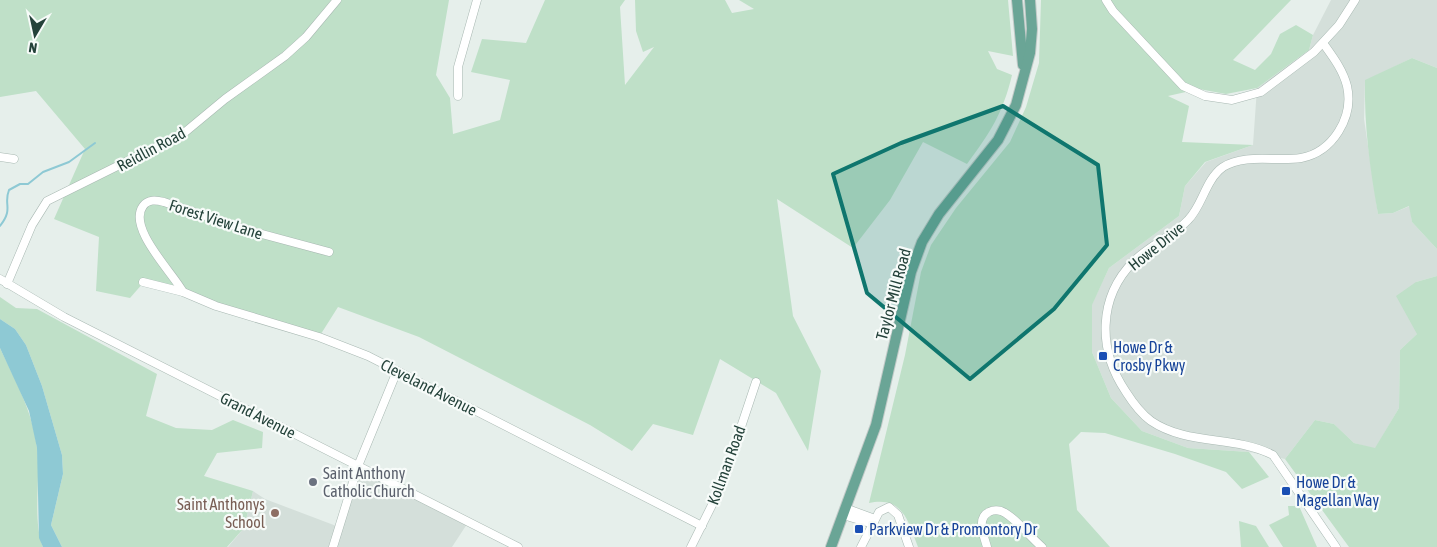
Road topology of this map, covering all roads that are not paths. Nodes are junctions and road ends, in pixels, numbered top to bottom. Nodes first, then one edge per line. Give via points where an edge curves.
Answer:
1 (337, 0) edge
2 (478, 0) edge
3 (1017, 0) edge
4 (1030, 0) edge
5 (1106, 0) edge
6 (1354, 0) edge
7 (1324, 43) junction
8 (1024, 69) junction
9 (458, 96) dead end
10 (0, 157) edge
11 (14, 158) dead end
12 (328, 252) dead end
13 (3, 282) edge
14 (143, 282) dead end
15 (183, 292) junction
16 (398, 370) junction
17 (756, 382) dead end
18 (358, 466) junction
19 (844, 511) junction
20 (874, 522) junction
21 (702, 526) junction
22 (333, 547) edge
23 (518, 547) edge
24 (691, 547) edge
25 (831, 547) edge
26 (861, 547) edge
27 (909, 547) edge
28 (987, 547) edge
29 (1042, 547) edge
30 (1336, 547) edge

1 - 13 street, Reidlin Road via 285,56 184,133 47,201
2 - 9 street via 458,67
3 - 8 main road, Taylor Mill Road
4 - 8 main road, Taylor Mill Road via 1031,45
5 - 7 street via 1173,77 1205,96 1232,100 1261,92
6 - 7 street
7 - 30 street, Howe Drive via 1348,88 1347,114 1338,133 1325,147 1309,156 1238,161 1218,172 1188,220 1141,254 1125,271 1107,309 1105,342 1116,378 1134,405 1149,419 1182,436 1258,447 1272,455
8 - 19 main road, Taylor Mill Road via 1016,105 998,140 944,207 922,242 911,272 876,425
10 - 11 street
12 - 15 street, Forest View Lane via 152,200 140,212 142,230
13 - 18 street, Grand Avenue
14 - 15 street, Cleveland Avenue
15 - 16 street, Cleveland Avenue via 216,306 335,342
16 - 18 street
16 - 21 street, Cleveland Avenue
17 - 21 street, Kollman Road via 721,487
18 - 22 street
18 - 23 street, Grand Avenue
19 - 20 street
19 - 25 main road, Taylor Mill Road
20 - 26 street
20 - 27 street via 882,509 893,508
21 - 24 street, Kollman Road
28 - 29 street via 982,518 996,510 1002,511

